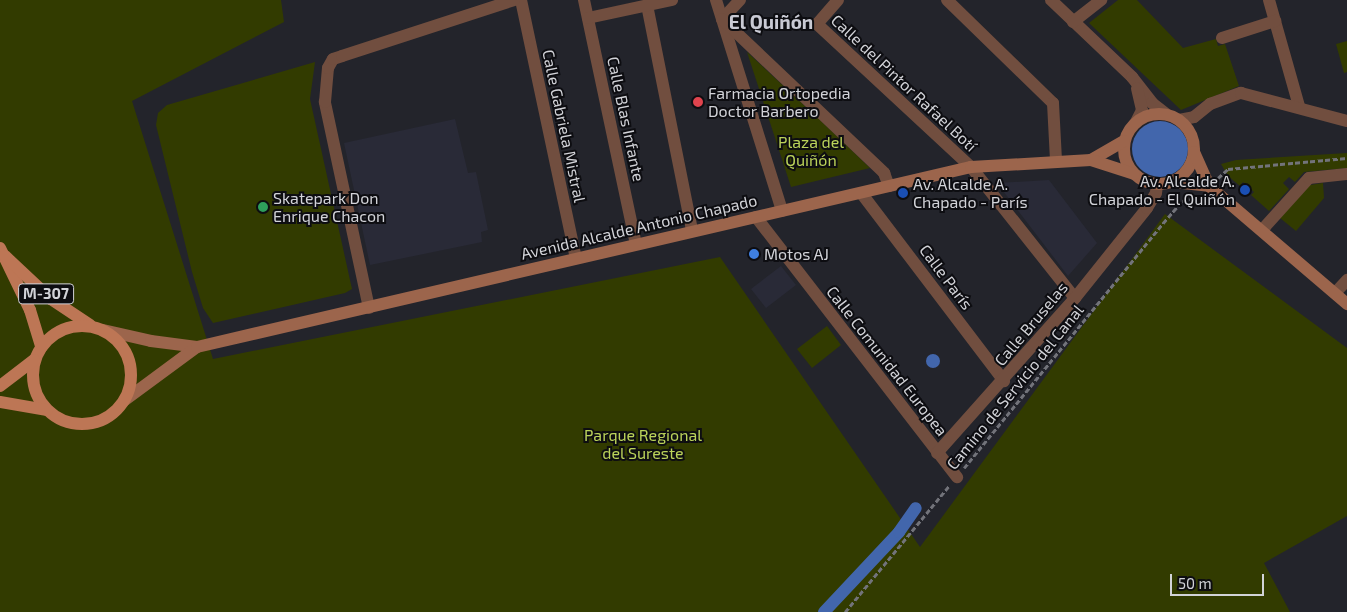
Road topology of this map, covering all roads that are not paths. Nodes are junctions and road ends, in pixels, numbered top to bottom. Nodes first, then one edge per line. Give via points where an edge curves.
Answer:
1 (514, 0) edge
2 (521, 0) edge
3 (584, 0) edge
4 (672, 0) edge
5 (716, 0) edge
6 (740, 0) edge
7 (838, 0) edge
8 (947, 0) edge
9 (1051, 0) edge
10 (1101, 0) edge
11 (1269, 0) edge
12 (647, 6) junction
13 (588, 18) junction
14 (722, 19) junction
15 (1275, 21) junction
16 (1073, 22) junction
17 (1222, 38) dead end
18 (1132, 77) junction
19 (1299, 106) junction
20 (1166, 114) junction
21 (1179, 120) junction
22 (1347, 121) edge
23 (1136, 122) junction
24 (1124, 141) junction
25 (1194, 152) junction
26 (1091, 160) junction
27 (1056, 161) junction
28 (972, 167) junction
29 (1134, 174) junction
30 (1347, 174) edge
31 (1173, 182) junction
32 (1157, 185) junction
33 (889, 186) junction
34 (1209, 186) junction
35 (862, 194) junction
36 (782, 211) junction
37 (756, 217) junction
38 (1262, 230) junction
39 (692, 231) junction
40 (636, 244) junction
41 (3, 252) edge
42 (576, 258) junction
43 (1347, 280) edge
44 (1335, 294) junction
45 (1075, 298) junction
46 (1347, 304) edge
47 (369, 308) junction
48 (97, 328) junction
49 (197, 346) junction
50 (40, 347) junction
51 (34, 360) junction
52 (1004, 381) junction
53 (0, 386) edge
54 (125, 400) junction
55 (0, 402) edge
56 (47, 410) junction
57 (937, 453) junction
58 (957, 477) road end

1 - 47 street via 333,59 328,68 325,102
2 - 42 street, Calle Gabriela Mistral
3 - 13 street, Calle Blas Infante
4 - 12 street
5 - 14 street
6 - 14 street
7 - 28 street, Calle del Pintor Rafael Botí via 816,24
8 - 27 street via 1053,103
9 - 16 street
10 - 16 street
11 - 15 street
12 - 13 street
12 - 39 street
13 - 40 street, Calle Blas Infante
14 - 33 street via 884,173
14 - 36 street
15 - 17 street
15 - 19 street
16 - 18 street
18 - 20 street via 1152,104
18 - 23 street via 1142,110
19 - 21 street via 1241,93 1210,104 1194,117
19 - 22 street
20 - 21 main road
20 - 23 main road via 1145,116
21 - 25 main road via 1191,134
23 - 24 main road
24 - 26 main road, Avenida Alcalde Antonio Chapado
24 - 29 main road via 1125,159
25 - 31 main road via 1188,170
25 - 34 main road
26 - 27 main road, Avenida Alcalde Antonio Chapado
26 - 29 main road, Avenida Alcalde Antonio Chapado
27 - 28 main road, Avenida Alcalde Antonio Chapado
28 - 33 main road, Avenida Alcalde Antonio Chapado
28 - 45 street
29 - 32 main road
30 - 38 street via 1309,178
31 - 32 main road
31 - 34 main road
32 - 45 street, Calle Bruselas via 1147,208
33 - 35 main road, Avenida Alcalde Antonio Chapado
34 - 38 main road
35 - 36 main road, Avenida Alcalde Antonio Chapado
35 - 52 street, Calle París
36 - 37 main road, Avenida Alcalde Antonio Chapado
37 - 39 main road, Avenida Alcalde Antonio Chapado
37 - 57 street, Calle Comunidad Europea
38 - 44 main road
39 - 40 main road, Avenida Alcalde Antonio Chapado
40 - 42 main road, Avenida Alcalde Antonio Chapado
41 - 48 main road, M-307 via 51,299
41 - 50 main road, M-307 via 30,310
42 - 47 main road, Avenida Alcalde Antonio Chapado
43 - 44 street
44 - 46 main road
45 - 52 street, Calle Bruselas
47 - 49 main road, Avenida Alcalde Antonio Chapado
48 - 49 main road via 151,341
48 - 50 main road, M-307 via 62,329
48 - 54 main road, M-307 via 116,339 126,352 131,368
49 - 54 main road
50 - 51 main road, M-307
51 - 53 main road, M-307
51 - 56 main road, M-307 via 34,387
52 - 57 street, Calle Bruselas
54 - 56 main road via 103,420 88,424 66,421
55 - 56 main road
57 - 58 street

